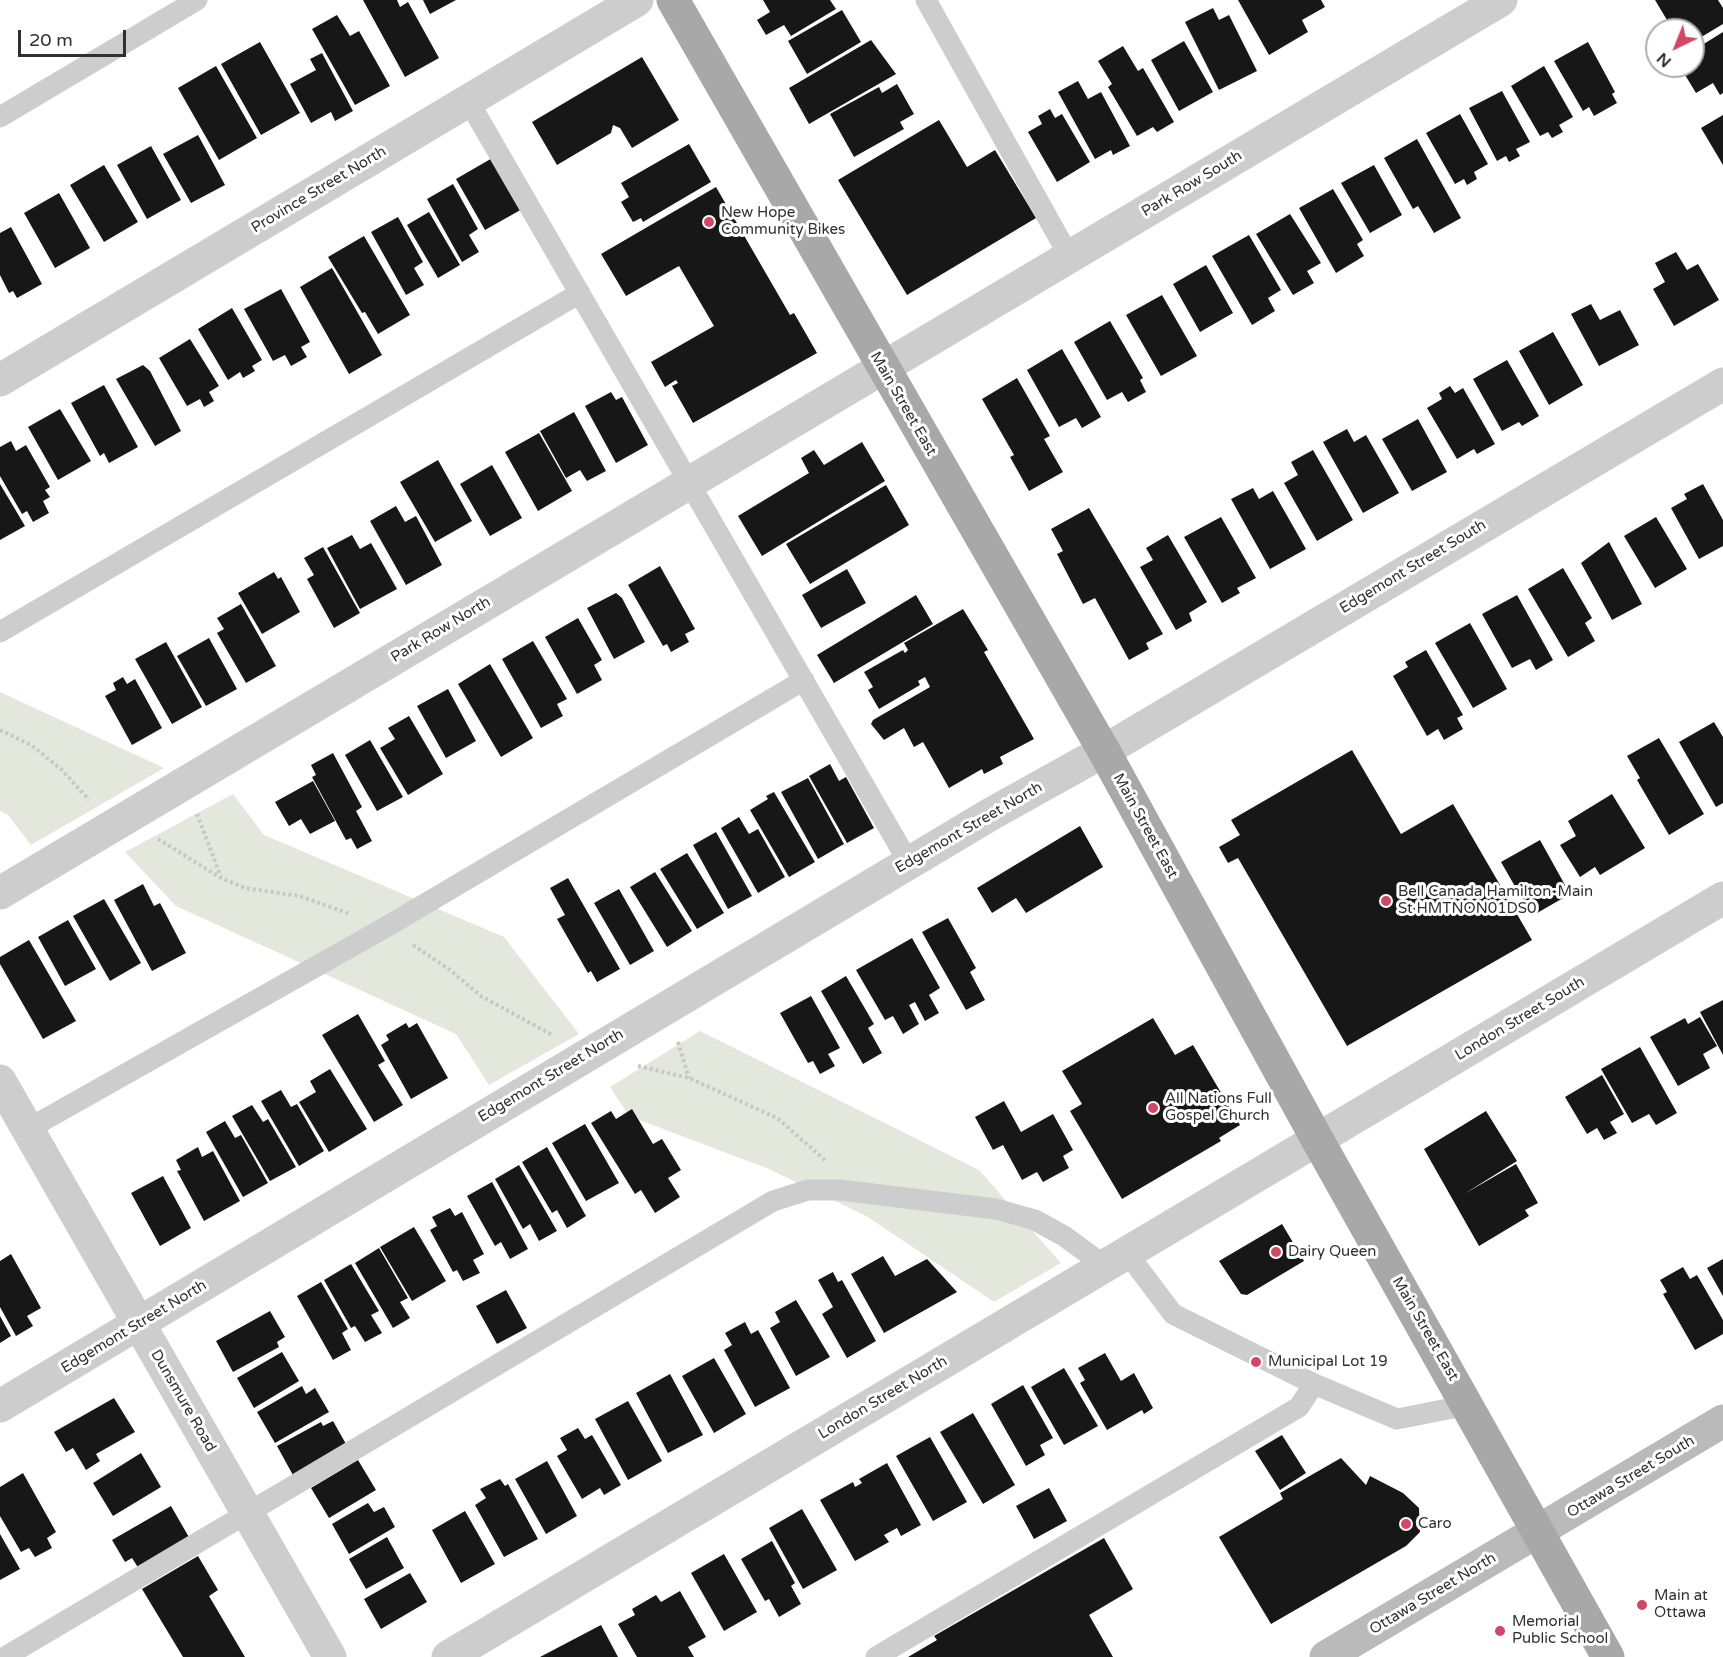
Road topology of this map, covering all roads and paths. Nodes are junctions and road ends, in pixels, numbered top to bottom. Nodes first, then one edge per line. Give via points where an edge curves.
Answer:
1 (197, 0) edge
2 (637, 0) edge
3 (673, 0) edge
4 (926, 0) edge
5 (1501, 0) edge
6 (469, 102) junction
7 (0, 117) edge
8 (1069, 256) junction
9 (580, 293) junction
10 (882, 367) junction
11 (0, 380) edge
12 (1723, 384) edge
13 (690, 482) junction
14 (0, 632) edge
15 (804, 680) junction
16 (1104, 751) junction
17 (184, 783) junction
18 (909, 863) junction
19 (221, 878) dead end
20 (0, 893) edge
21 (1723, 898) edge
22 (0, 1082) edge
23 (28, 1129) junction
24 (1317, 1139) junction
25 (1116, 1260) junction
26 (138, 1324) junction
27 (1314, 1384) junction
28 (1468, 1404) junction
29 (0, 1406) edge
30 (1723, 1421) edge
31 (249, 1514) junction
32 (1539, 1532) junction
33 (5, 1657) edge
34 (330, 1657) edge
35 (448, 1657) edge
36 (876, 1657) edge
37 (1326, 1657) edge
38 (1608, 1657) edge

1 - 7 lane
2 - 6 street, Province Street North
3 - 10 main road, Main Street East
4 - 8 lane
5 - 8 street, Park Row South
6 - 9 lane
6 - 11 street, Province Street North
8 - 10 street, Park Row South
9 - 13 lane
9 - 14 lane
10 - 13 street, Park Row North
10 - 16 main road, Main Street East
12 - 16 street, Edgemont Street South
13 - 15 lane
13 - 17 street, Park Row North
15 - 18 lane
15 - 23 lane via 386,927
16 - 18 street, Edgemont Street North
16 - 24 main road, Main Street East
17 - 19 path
17 - 20 street, Park Row North
18 - 26 street, Edgemont Street North
21 - 24 street, London Street South
22 - 23 street, Dunsmure Road
23 - 26 street, Dunsmure Road
24 - 25 street, London Street North
24 - 28 main road, Main Street East
25 - 27 lane via 1173,1314
25 - 31 lane via 1035,1220 996,1209 840,1190 808,1190 773,1201
25 - 35 street, London Street North
26 - 29 street, Edgemont Street North
26 - 31 street, Dunsmure Road
27 - 28 lane via 1397,1419
27 - 36 lane via 1299,1407
28 - 32 main road, Main Street East
30 - 32 main road, Ottawa Street South
31 - 33 lane
31 - 34 street, Dunsmure Road
32 - 37 main road, Ottawa Street North
32 - 38 main road, Main Street East

